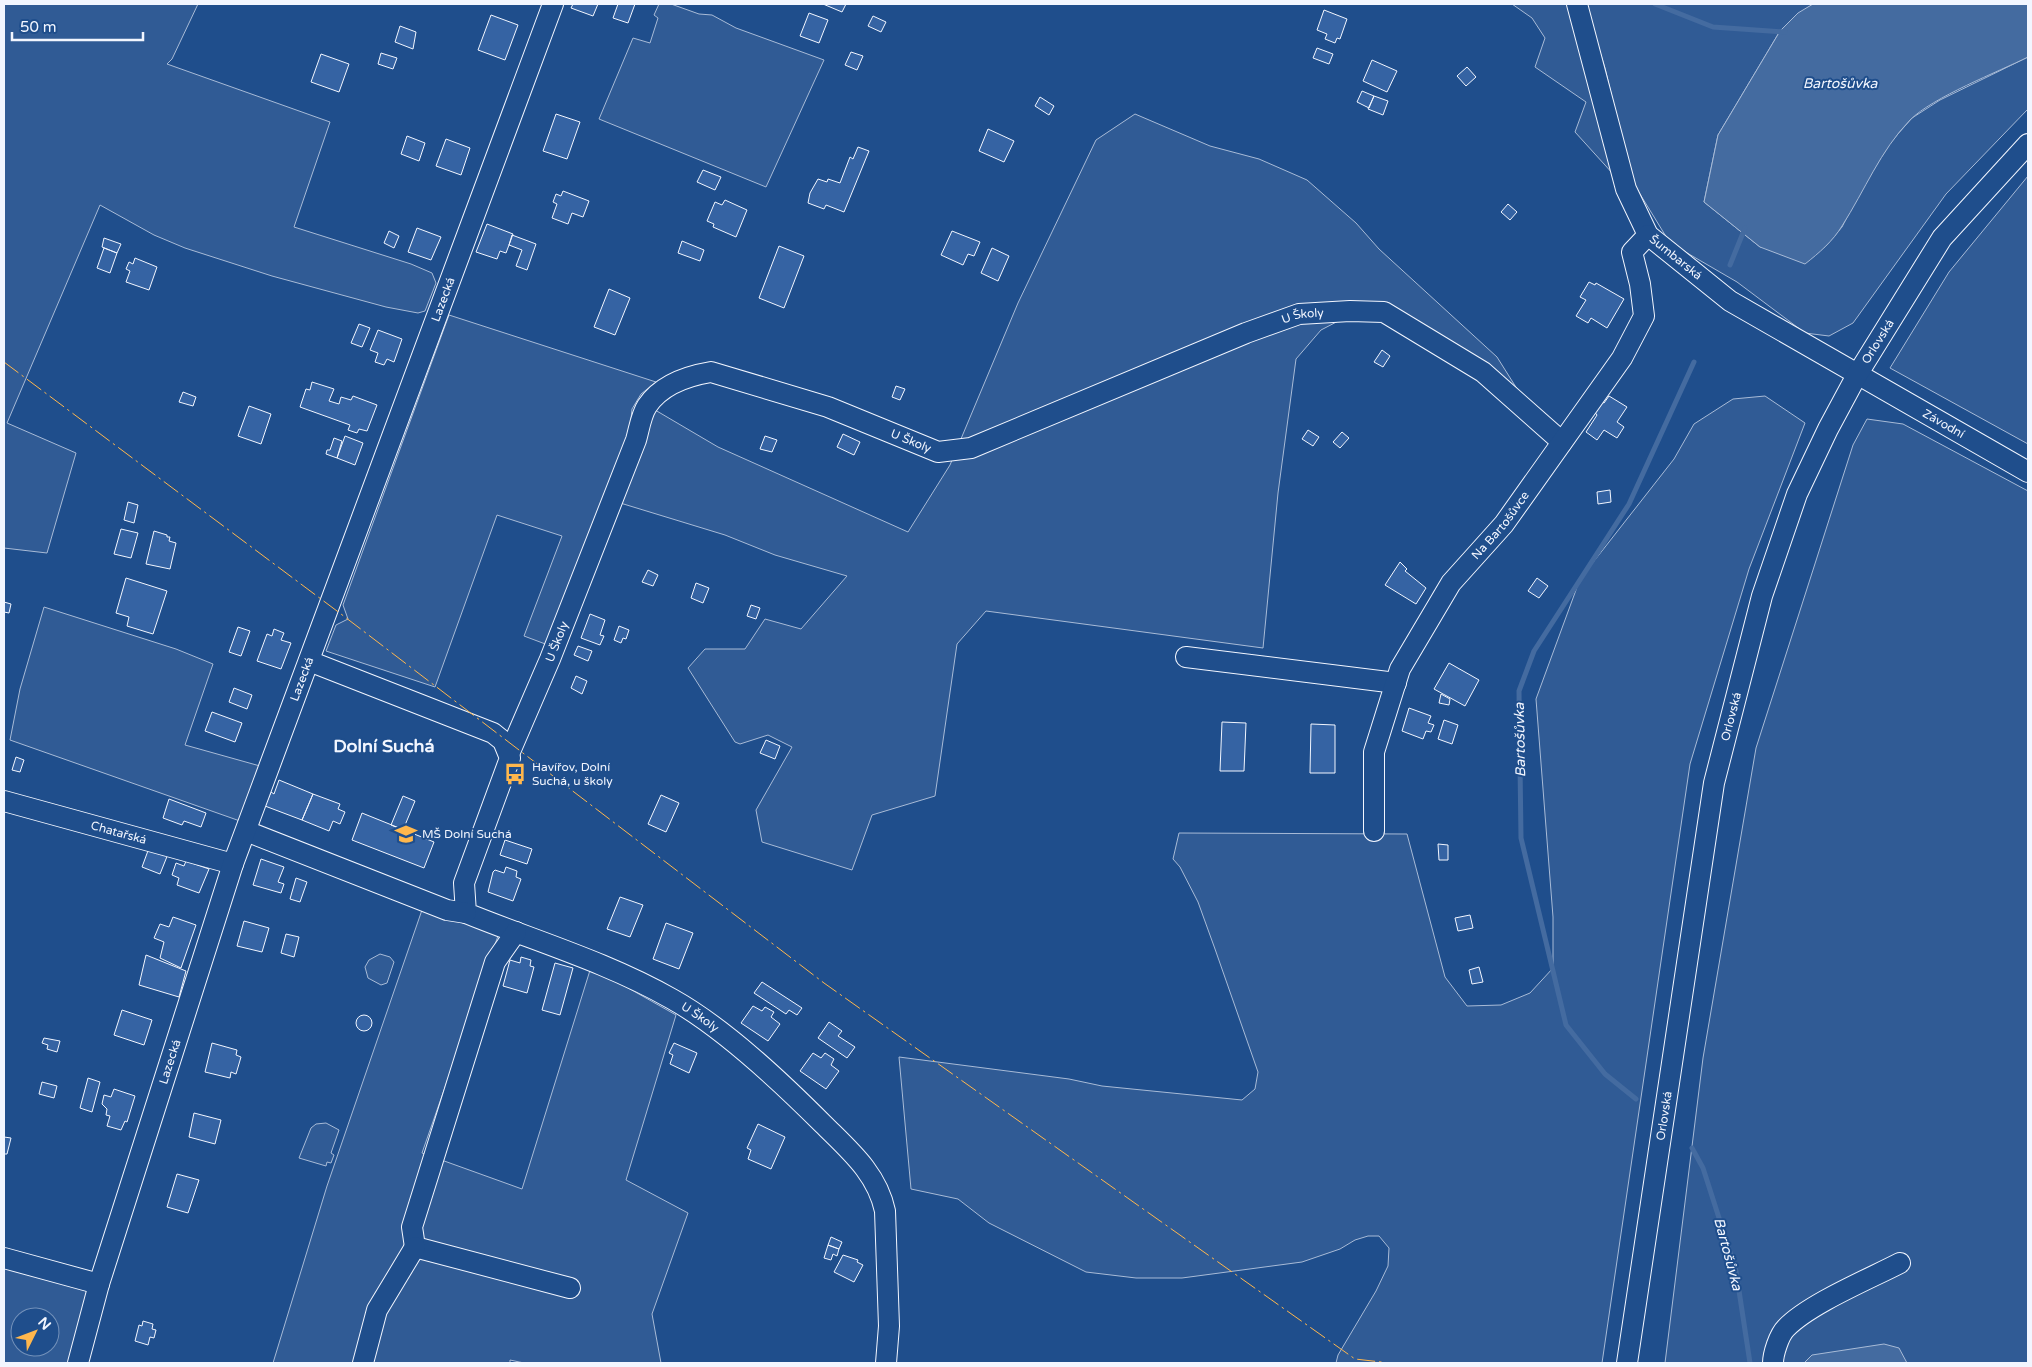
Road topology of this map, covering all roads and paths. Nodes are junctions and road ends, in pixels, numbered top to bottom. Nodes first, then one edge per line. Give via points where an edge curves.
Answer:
1 (553, 4) edge
2 (1577, 4) edge
3 (2028, 144) edge
4 (1648, 235) junction
5 (1857, 375) junction
6 (1562, 442) junction
7 (2028, 472) edge
8 (1186, 657) dead end
9 (310, 660) junction
10 (1396, 683) junction
11 (509, 754) junction
12 (4, 801) edge
13 (246, 831) junction
14 (1374, 831) dead end
15 (233, 864) junction
16 (466, 913) junction
17 (516, 932) junction
18 (415, 1247) junction
19 (4, 1258) edge
20 (1900, 1264) dead end
21 (99, 1284) junction
22 (570, 1288) dead end
23 (78, 1363) edge
24 (363, 1363) edge
25 (886, 1363) edge
26 (1627, 1363) edge
27 (1773, 1363) edge

1 - 9 street, Lazecká
2 - 4 street, Šumbarská via 1626,188
3 - 5 street, Orlovská via 1942,238
4 - 5 street, Šumbarská via 1730,301
4 - 6 street, Na Bartošůvce via 1632,252 1644,316 1622,358
5 - 7 street, Závodní
5 - 26 street, Orlovská via 1797,494 1762,596 1714,783
6 - 10 street, Na Bartošůvce via 1504,524 1451,583 1400,670
6 - 11 street, U Školy via 1483,372 1384,312 1299,314 971,448 938,452 828,407 711,372 693,375 670,385 647,407 550,659
8 - 10 street
9 - 11 street via 493,733 503,741
9 - 13 street, Lazecká
10 - 14 street, Na Bartošůvce via 1374,752
11 - 16 street, U Školy via 464,883
12 - 15 street, Chatařská
13 - 15 street, Lazecká
13 - 16 street via 447,910
15 - 21 street, Lazecká
16 - 17 street, U Školy
17 - 18 street via 495,962 412,1226
17 - 25 street, U Školy via 587,958 673,999 718,1030 762,1068 861,1162 882,1194 885,1211 889,1326
18 - 22 street
18 - 24 street via 377,1310
19 - 21 street
20 - 27 street via 1818,1305 1785,1328
21 - 23 street, Lazecká

